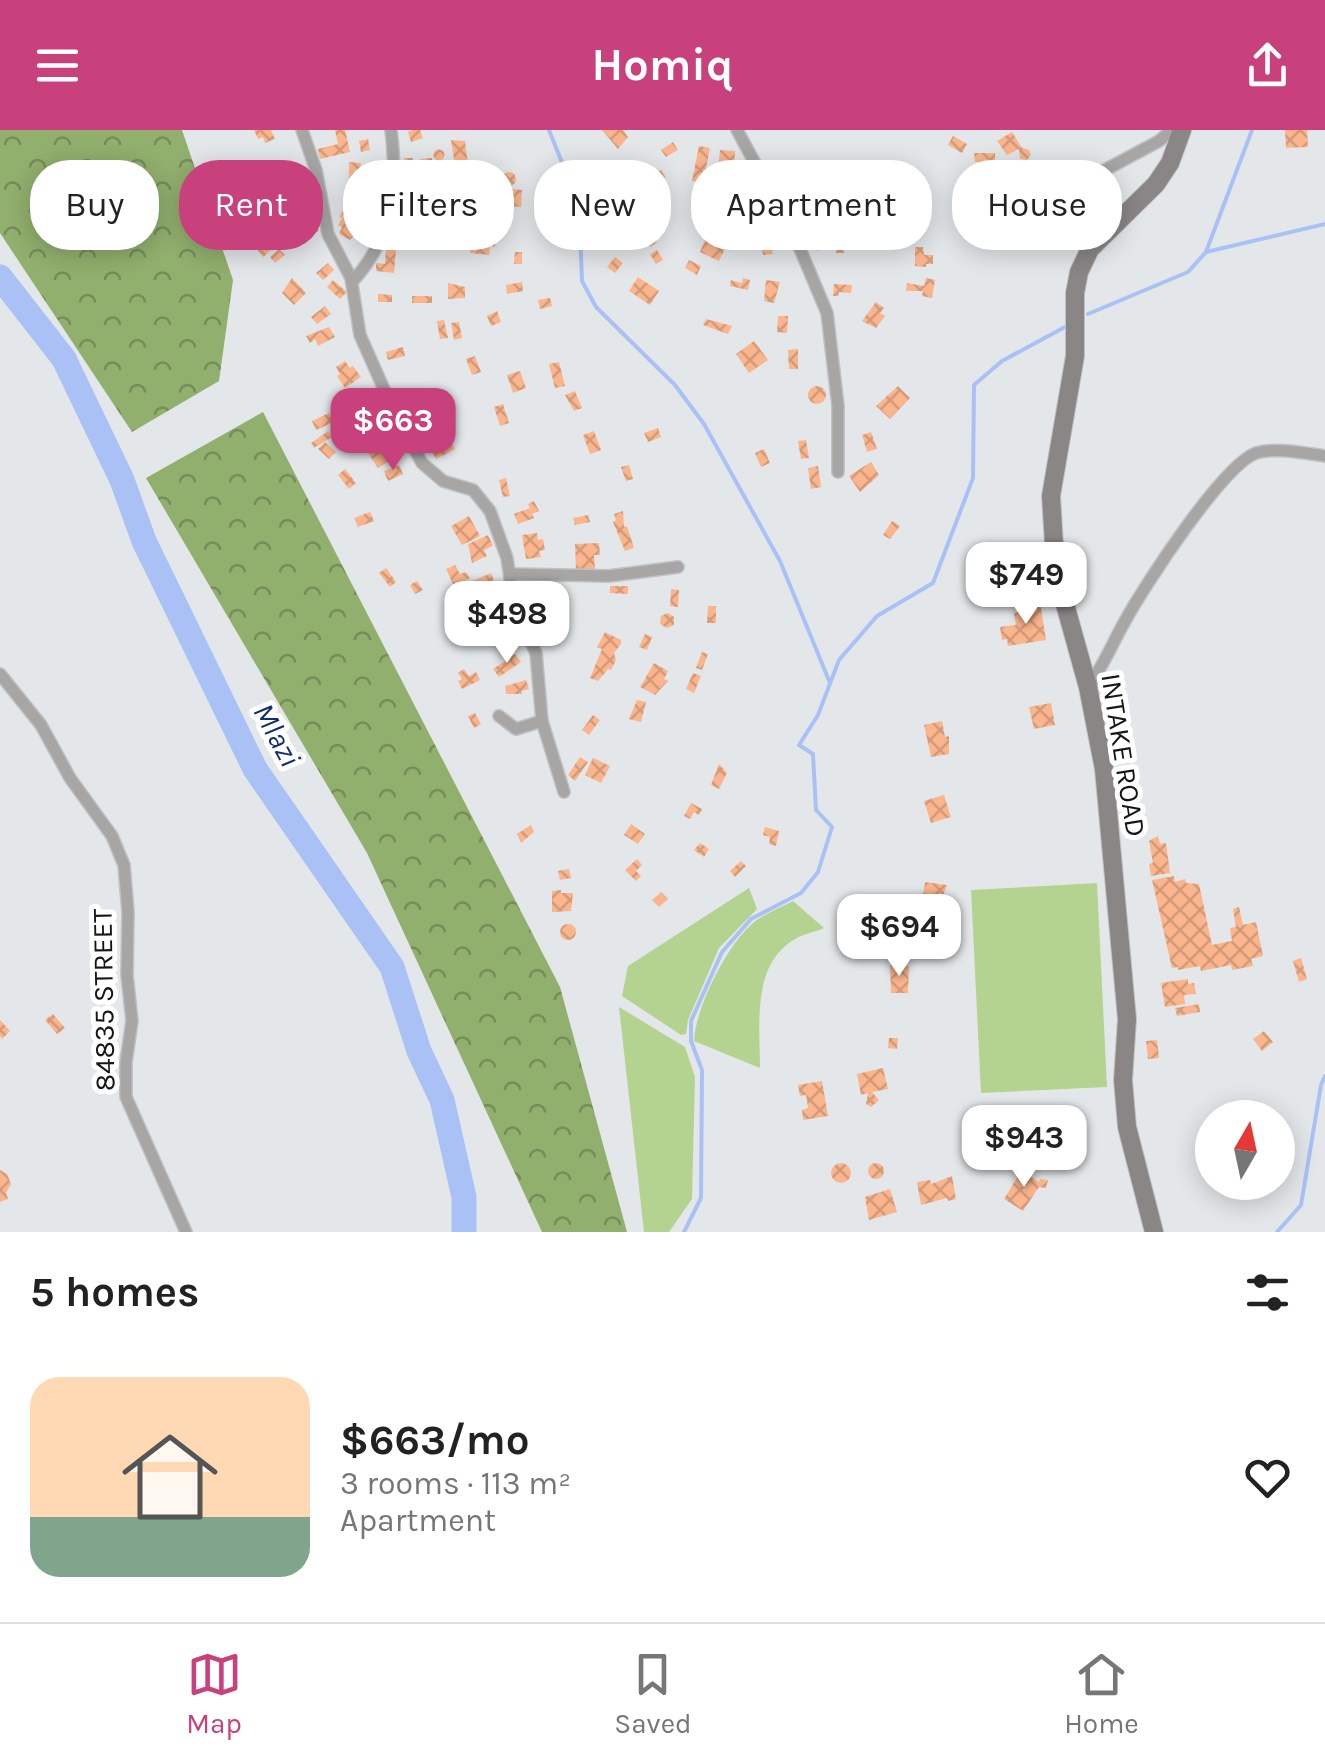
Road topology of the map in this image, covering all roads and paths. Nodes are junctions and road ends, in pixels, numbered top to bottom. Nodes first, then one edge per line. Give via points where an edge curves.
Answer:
1 (302, 130) edge
2 (391, 130) edge
3 (737, 130) edge
4 (1172, 130) edge
5 (1182, 130) edge
6 (1122, 161) edge
7 (352, 282) junction
8 (1325, 456) edge
9 (838, 472) dead end
10 (678, 567) dead end
11 (511, 574) junction
12 (0, 674) edge
13 (1088, 688) junction
14 (499, 716) dead end
15 (542, 721) junction
16 (564, 792) dead end
17 (186, 1232) edge
18 (1154, 1232) edge

1 - 7 street via 328,234
2 - 7 street via 396,191 374,254
3 - 9 street via 827,314
4 - 6 street
5 - 13 street, INTAKE ROAD via 1156,184 1090,248 1076,282 1075,356 1051,496 1064,596
7 - 11 street via 366,354 412,446 442,481 481,496
8 - 13 street via 1265,451 1242,460 1186,529
10 - 11 street via 609,576
11 - 15 street via 536,654
12 - 17 street, 84835 STREET via 41,725 124,865 132,1020 126,1097
13 - 18 street, INTAKE ROAD via 1115,875 1127,1020 1127,1128
14 - 15 street via 516,729
15 - 16 street

